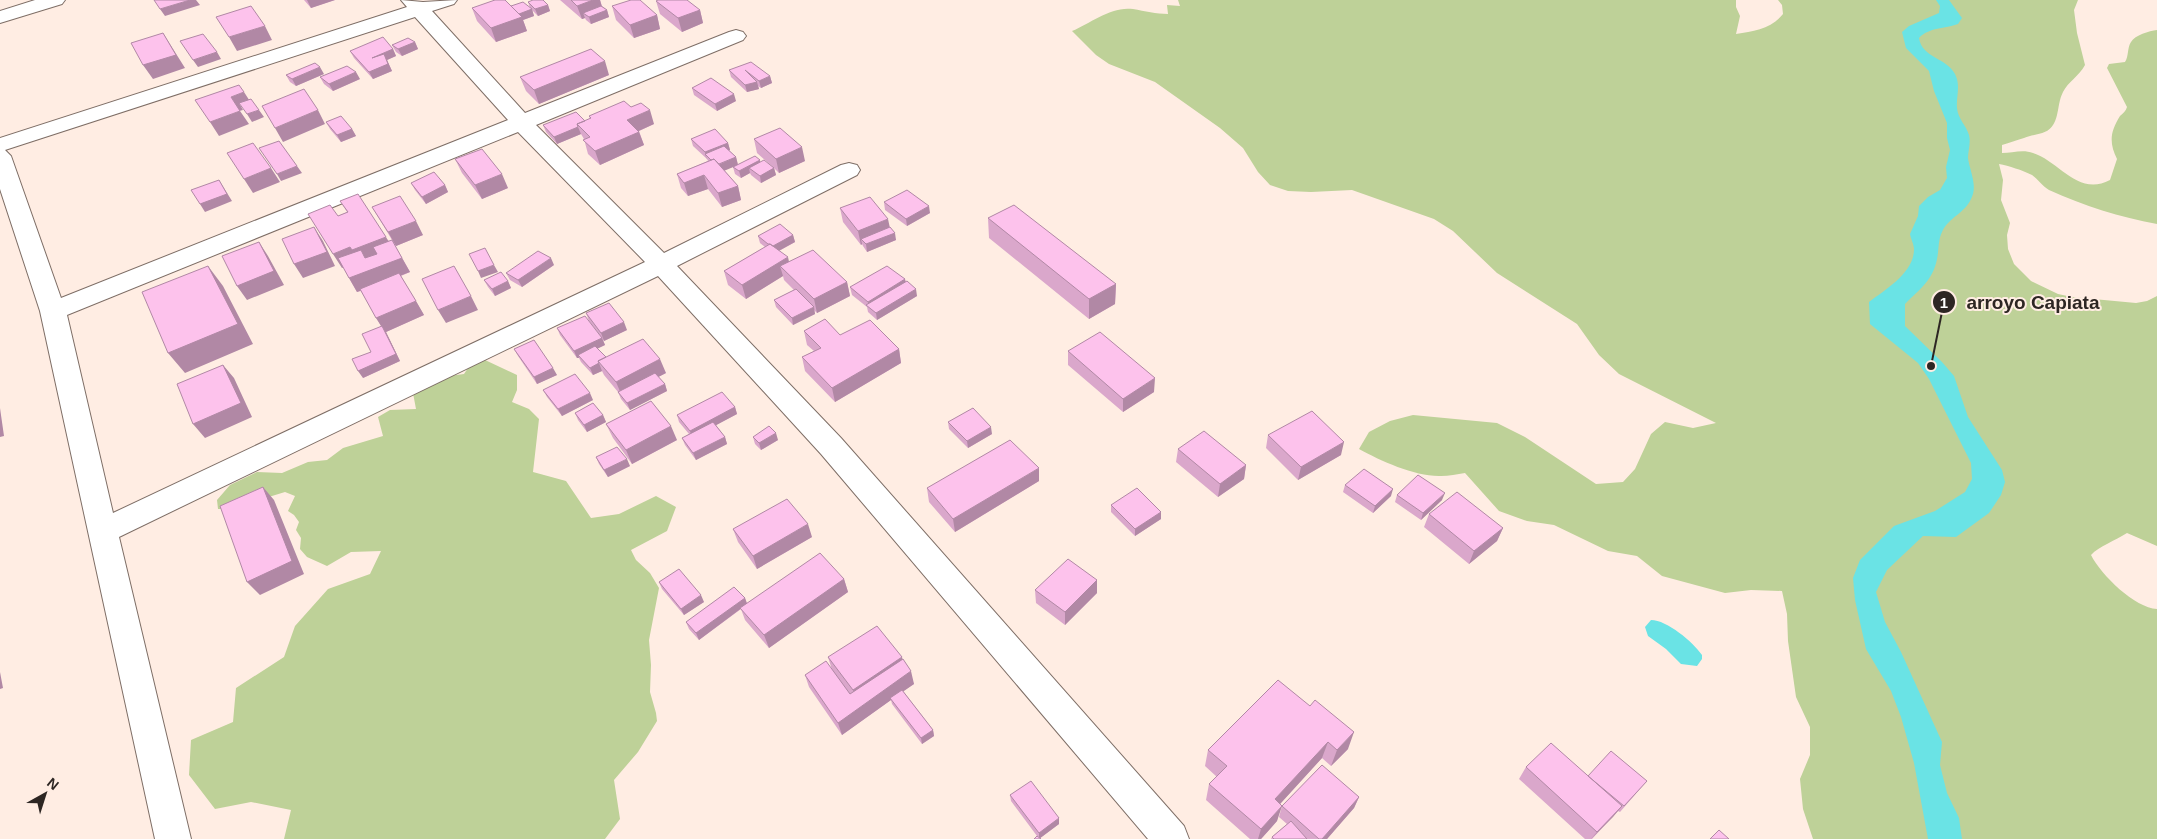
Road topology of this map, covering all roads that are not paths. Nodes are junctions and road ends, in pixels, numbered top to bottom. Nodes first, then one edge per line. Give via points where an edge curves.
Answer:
1 (55, 0) edge
2 (447, 0) edge
3 (415, 5) edge
4 (0, 16) edge
5 (736, 36) dead end
6 (522, 123) junction
7 (0, 145) edge
8 (0, 156) edge
9 (849, 170) dead end
10 (661, 264) junction
11 (53, 312) junction
12 (103, 531) junction
13 (173, 839) edge
14 (1171, 839) edge

1 - 4 street
2 - 3 street
3 - 6 street
3 - 7 street
5 - 6 street
6 - 10 street
6 - 11 street
8 - 11 street
9 - 10 street
10 - 12 street
10 - 14 street via 831,446
11 - 12 street
12 - 13 street

